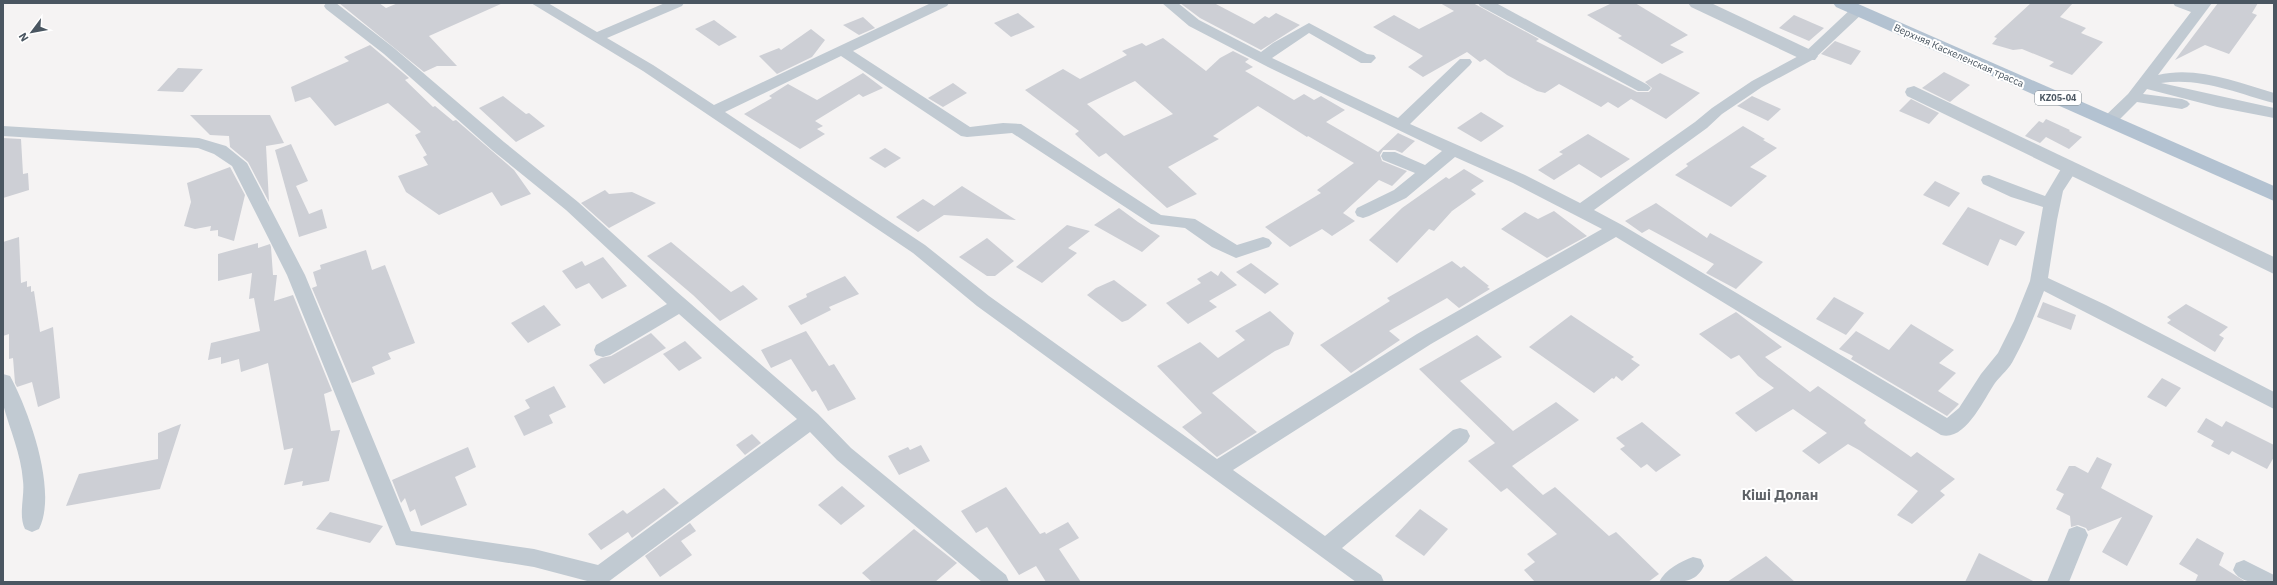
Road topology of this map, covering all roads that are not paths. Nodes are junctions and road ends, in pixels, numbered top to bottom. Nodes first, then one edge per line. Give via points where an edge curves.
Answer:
1 (538, 3) edge
2 (677, 3) edge
3 (942, 3) edge
4 (1169, 3) edge
5 (1485, 3) edge
6 (1697, 3) edge
7 (2180, 3) edge
8 (331, 6) dead end
9 (1850, 6) edge
10 (2202, 6) edge
11 (597, 37) junction
12 (843, 51) junction
13 (1809, 56) junction
14 (1263, 58) junction
15 (1369, 58) dead end
16 (1465, 62) dead end
17 (2142, 84) junction
18 (1643, 88) dead end
19 (1914, 92) dead end
20 (2133, 97) junction
21 (2274, 98) edge
22 (2167, 102) junction
23 (2234, 105) junction
24 (715, 111) junction
25 (2274, 113) edge
26 (2109, 121) junction
27 (1400, 124) junction
28 (3, 131) edge
29 (1453, 150) junction
30 (1389, 156) dead end
31 (2070, 168) junction
32 (1428, 172) junction
33 (1989, 180) dead end
34 (2274, 194) edge
35 (2052, 204) junction
36 (1580, 211) junction
37 (1363, 212) dead end
38 (1616, 230) junction
39 (1263, 243) dead end
40 (2274, 266) edge
41 (2039, 281) junction
42 (680, 305) junction
43 (603, 350) dead end
44 (3, 381) edge
45 (2274, 401) edge
46 (811, 420) junction
47 (1460, 436) dead end
48 (1216, 470) junction
49 (32, 523) dead end
50 (2077, 535) dead end
51 (1326, 548) junction
52 (1693, 566) dead end
53 (2244, 570) dead end
54 (998, 582) edge
55 (1373, 582) edge
56 (1670, 582) edge
57 (2058, 582) edge
58 (2266, 582) edge

1 - 11 street
2 - 11 street
3 - 12 street
4 - 14 street via 1194,23
5 - 18 street
6 - 13 street
7 - 10 street
8 - 42 street via 389,51 498,146 572,206
9 - 13 street
9 - 26 main road, Верхняя Каскеленская трасса / KZ05-04
10 - 17 street
11 - 24 street
12 - 24 street
12 - 39 street via 967,132 999,127 1015,128 1157,220 1189,223 1236,252
13 - 36 street via 1757,84 1717,111
14 - 15 street via 1309,27 1357,56 1366,60
14 - 27 street
16 - 27 street
17 - 20 street
17 - 21 street via 2157,78 2195,76
17 - 22 street
17 - 23 street
19 - 31 street
20 - 22 street
20 - 26 street
22 - 23 street via 2218,108
23 - 25 street
24 - 48 street via 919,249 983,301
26 - 34 main road, Верхняя Каскеленская трасса / KZ05-04
27 - 29 street
28 - 46 street via 199,143 220,150 239,163 296,275 404,539 534,558 601,576
29 - 32 street
29 - 36 street via 1519,179
30 - 32 street
31 - 35 street via 2055,191
31 - 40 street
32 - 37 street via 1400,194
33 - 35 street via 2017,193
35 - 41 street
36 - 38 street
38 - 41 street via 1948,428 1966,413 2006,357
38 - 48 street via 1424,339
41 - 45 street
42 - 43 street
42 - 46 street
44 - 49 street via 22,423 30,452 34,484
46 - 54 street via 844,454
47 - 51 street via 1351,524
48 - 51 street
50 - 57 street
51 - 55 street
52 - 56 street
53 - 58 street

